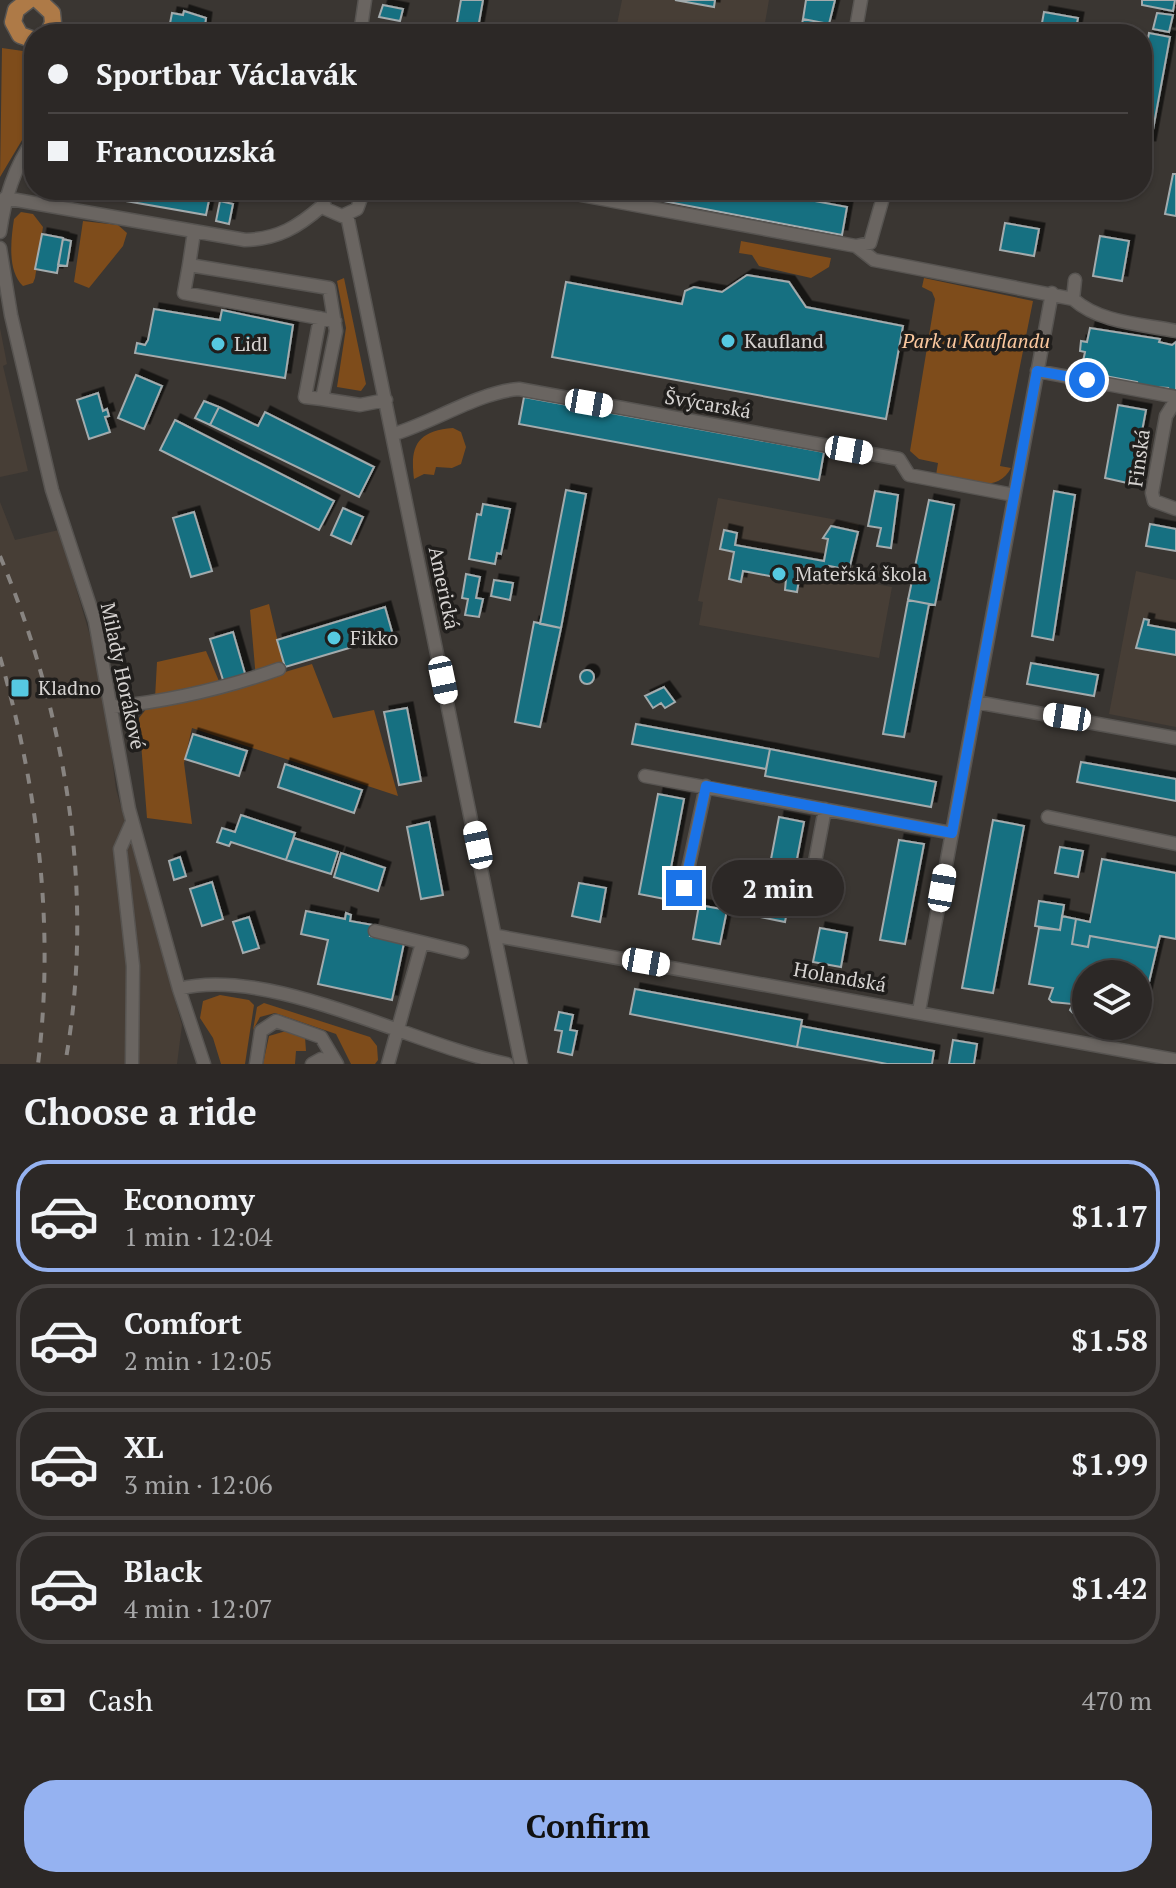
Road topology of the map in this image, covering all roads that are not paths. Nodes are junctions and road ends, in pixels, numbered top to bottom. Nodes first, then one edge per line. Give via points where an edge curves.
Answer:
1 (29, 0) edge
2 (38, 0) edge
3 (365, 0) edge
4 (861, 0) edge
5 (6, 22) edge
6 (53, 24) edge
7 (361, 24) edge
8 (857, 24) edge
9 (24, 36) edge
10 (24, 155) edge
11 (5, 198) junction
12 (320, 200) edge
13 (362, 200) edge
14 (608, 200) edge
15 (881, 200) edge
16 (322, 206) junction
17 (347, 215) junction
18 (0, 232) edge
19 (194, 232) junction
20 (856, 246) junction
21 (0, 248) edge
22 (189, 265) junction
23 (1075, 280) dead end
24 (1052, 293) junction
25 (1073, 299) junction
26 (320, 318) junction
27 (335, 321) junction
28 (1176, 331) edge
29 (1037, 371) junction
30 (1176, 398) edge
31 (322, 399) junction
32 (386, 400) junction
33 (394, 434) junction
34 (1014, 495) junction
35 (1176, 509) edge
36 (279, 669) dead end
37 (976, 702) junction
38 (111, 707) junction
39 (1176, 738) edge
40 (645, 776) dead end
41 (706, 786) junction
42 (825, 809) junction
43 (1048, 817) dead end
44 (132, 822) junction
45 (952, 833) junction
46 (1176, 844) edge
47 (684, 888) dead end
48 (806, 909) dead end
49 (375, 931) dead end
50 (497, 936) junction
51 (422, 943) junction
52 (462, 952) dead end
53 (179, 989) junction
54 (919, 1011) junction
55 (399, 1032) junction
56 (1118, 1048) junction
57 (1176, 1060) edge
58 (132, 1064) edge
59 (204, 1064) edge
60 (256, 1064) edge
61 (312, 1064) edge
62 (336, 1064) edge
63 (388, 1064) edge
64 (507, 1064) edge
65 (521, 1064) edge
66 (1115, 1064) edge

1 - 5 main road
2 - 6 main road via 52,13
3 - 7 street
4 - 8 street
5 - 9 main road
10 - 11 street
11 - 18 street
11 - 19 street
12 - 16 street
13 - 17 street
14 - 20 street
15 - 20 street via 870,243
16 - 17 street
16 - 19 street via 290,231 265,240
17 - 32 street, Americká
19 - 22 street
20 - 24 street via 874,260
21 - 38 street, Milady Horákové via 52,490 95,621
22 - 26 street via 184,293
22 - 27 street via 329,288
23 - 25 street
24 - 25 street
24 - 29 street
25 - 28 street via 1108,318
26 - 27 street
26 - 31 street via 305,397
27 - 31 street
29 - 30 street
29 - 34 street
30 - 35 street, Finská via 1166,416 1152,493 1154,501
31 - 32 street via 360,405
32 - 33 street, Americká
33 - 34 street, Švýcarská via 500,391 519,389 899,459 909,475
33 - 50 street, Americká
34 - 37 street
36 - 38 street via 218,690
37 - 39 street
37 - 45 street
38 - 44 street, Milady Horákové
40 - 41 street
41 - 42 street
41 - 47 street
42 - 45 street
42 - 48 street
43 - 46 street
44 - 53 street, Milady Horákové
44 - 58 street via 120,849 133,966
45 - 54 street
49 - 51 street
50 - 54 street, Holandská
50 - 65 street, Americká
51 - 52 street
51 - 55 street
53 - 55 street via 206,982 238,984
53 - 59 street, Milady Horákové
54 - 56 street, Holandská
55 - 63 street
55 - 64 street
56 - 57 street, Holandská
56 - 66 street
60 - 62 street via 261,1031 276,1021 321,1037
61 - 62 street via 321,1059

